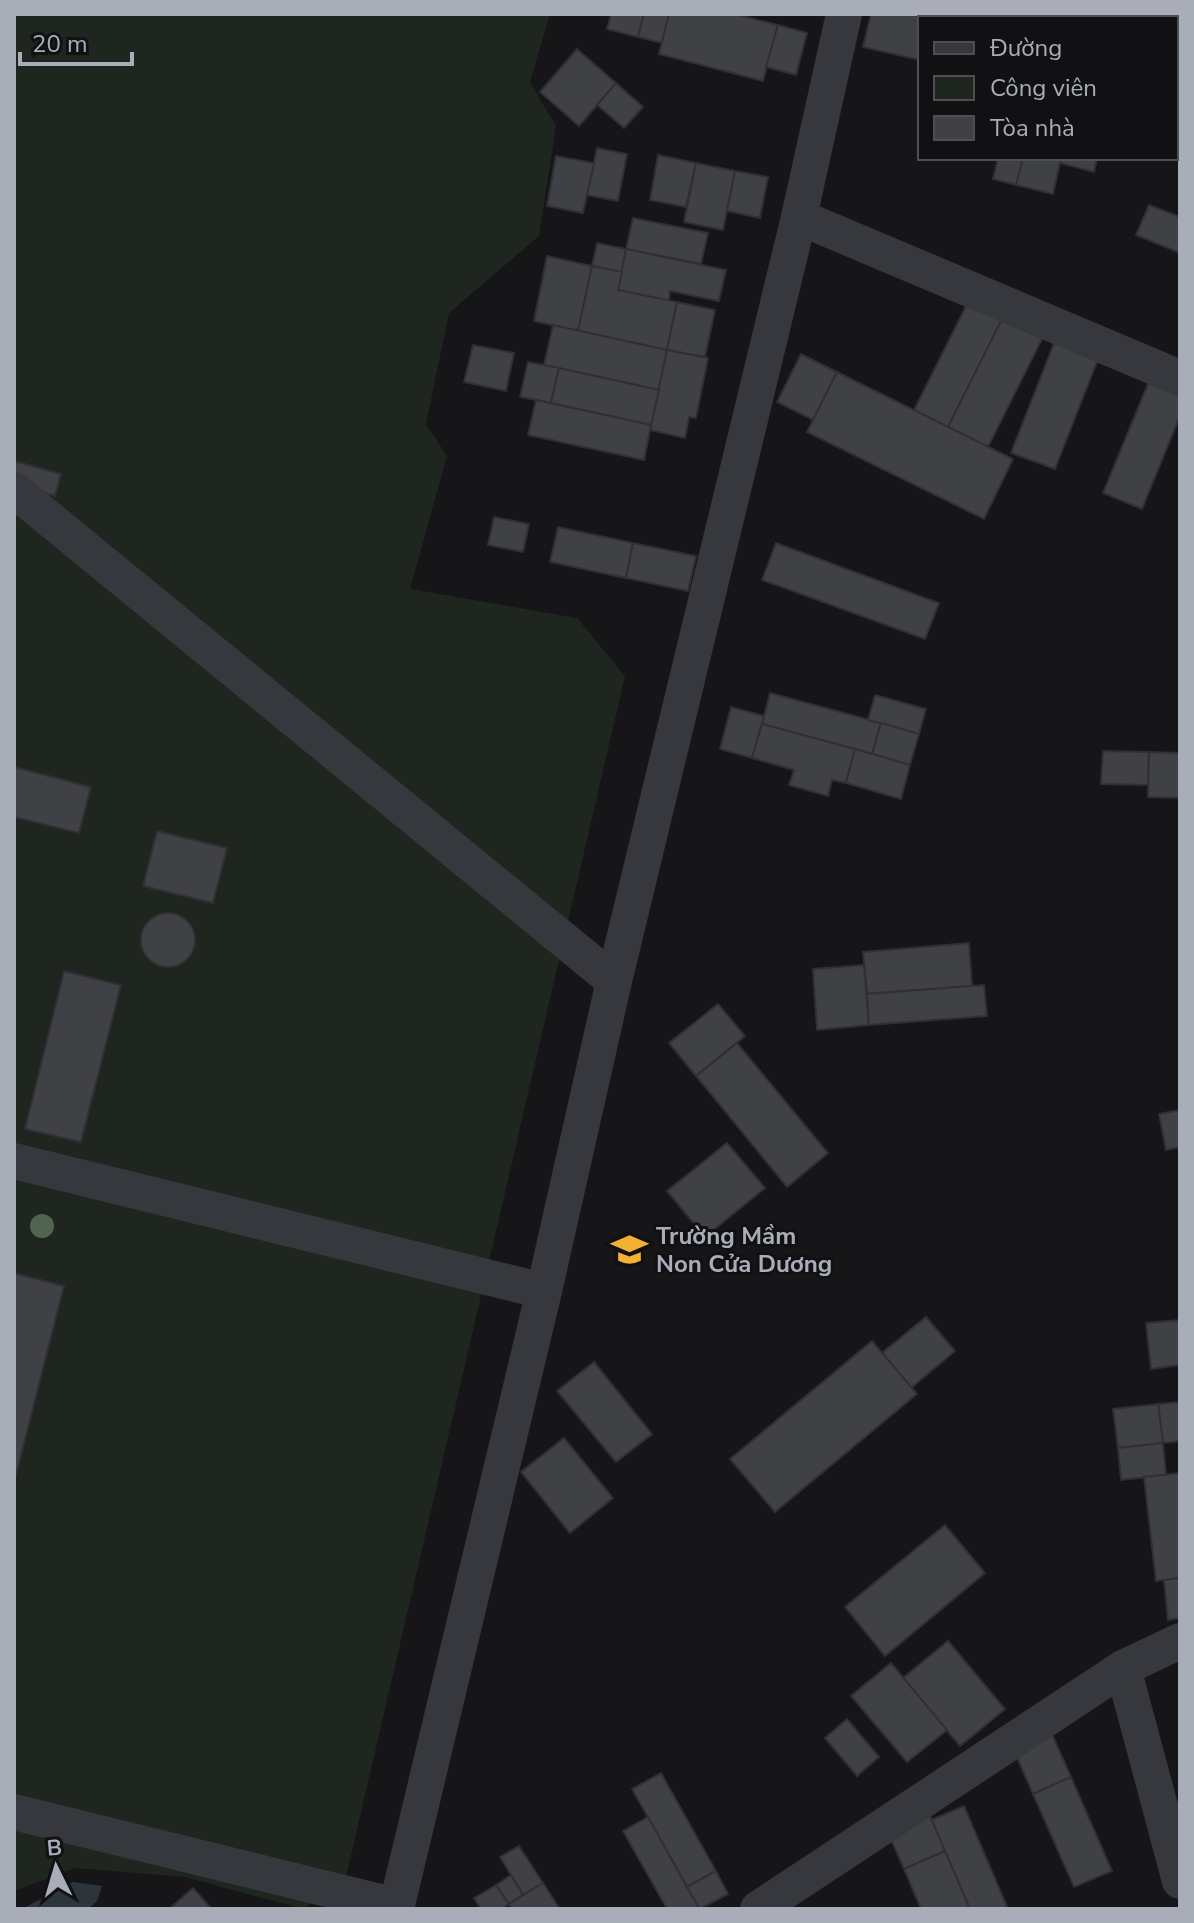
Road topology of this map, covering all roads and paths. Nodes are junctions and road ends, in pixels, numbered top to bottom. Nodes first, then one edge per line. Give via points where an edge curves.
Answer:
1 (844, 14) edge
2 (799, 217) junction
3 (1180, 378) edge
4 (14, 490) edge
5 (614, 981) junction
6 (14, 1161) edge
7 (544, 1291) junction
8 (1180, 1641) edge
9 (1123, 1668) junction
10 (14, 1812) edge
11 (1180, 1881) edge
12 (396, 1908) edge
13 (758, 1909) edge

1 - 2 street
2 - 3 street
2 - 5 street
4 - 5 street
5 - 7 street
6 - 7 street
7 - 12 street
8 - 9 street
9 - 11 street
9 - 13 street
10 - 12 street

